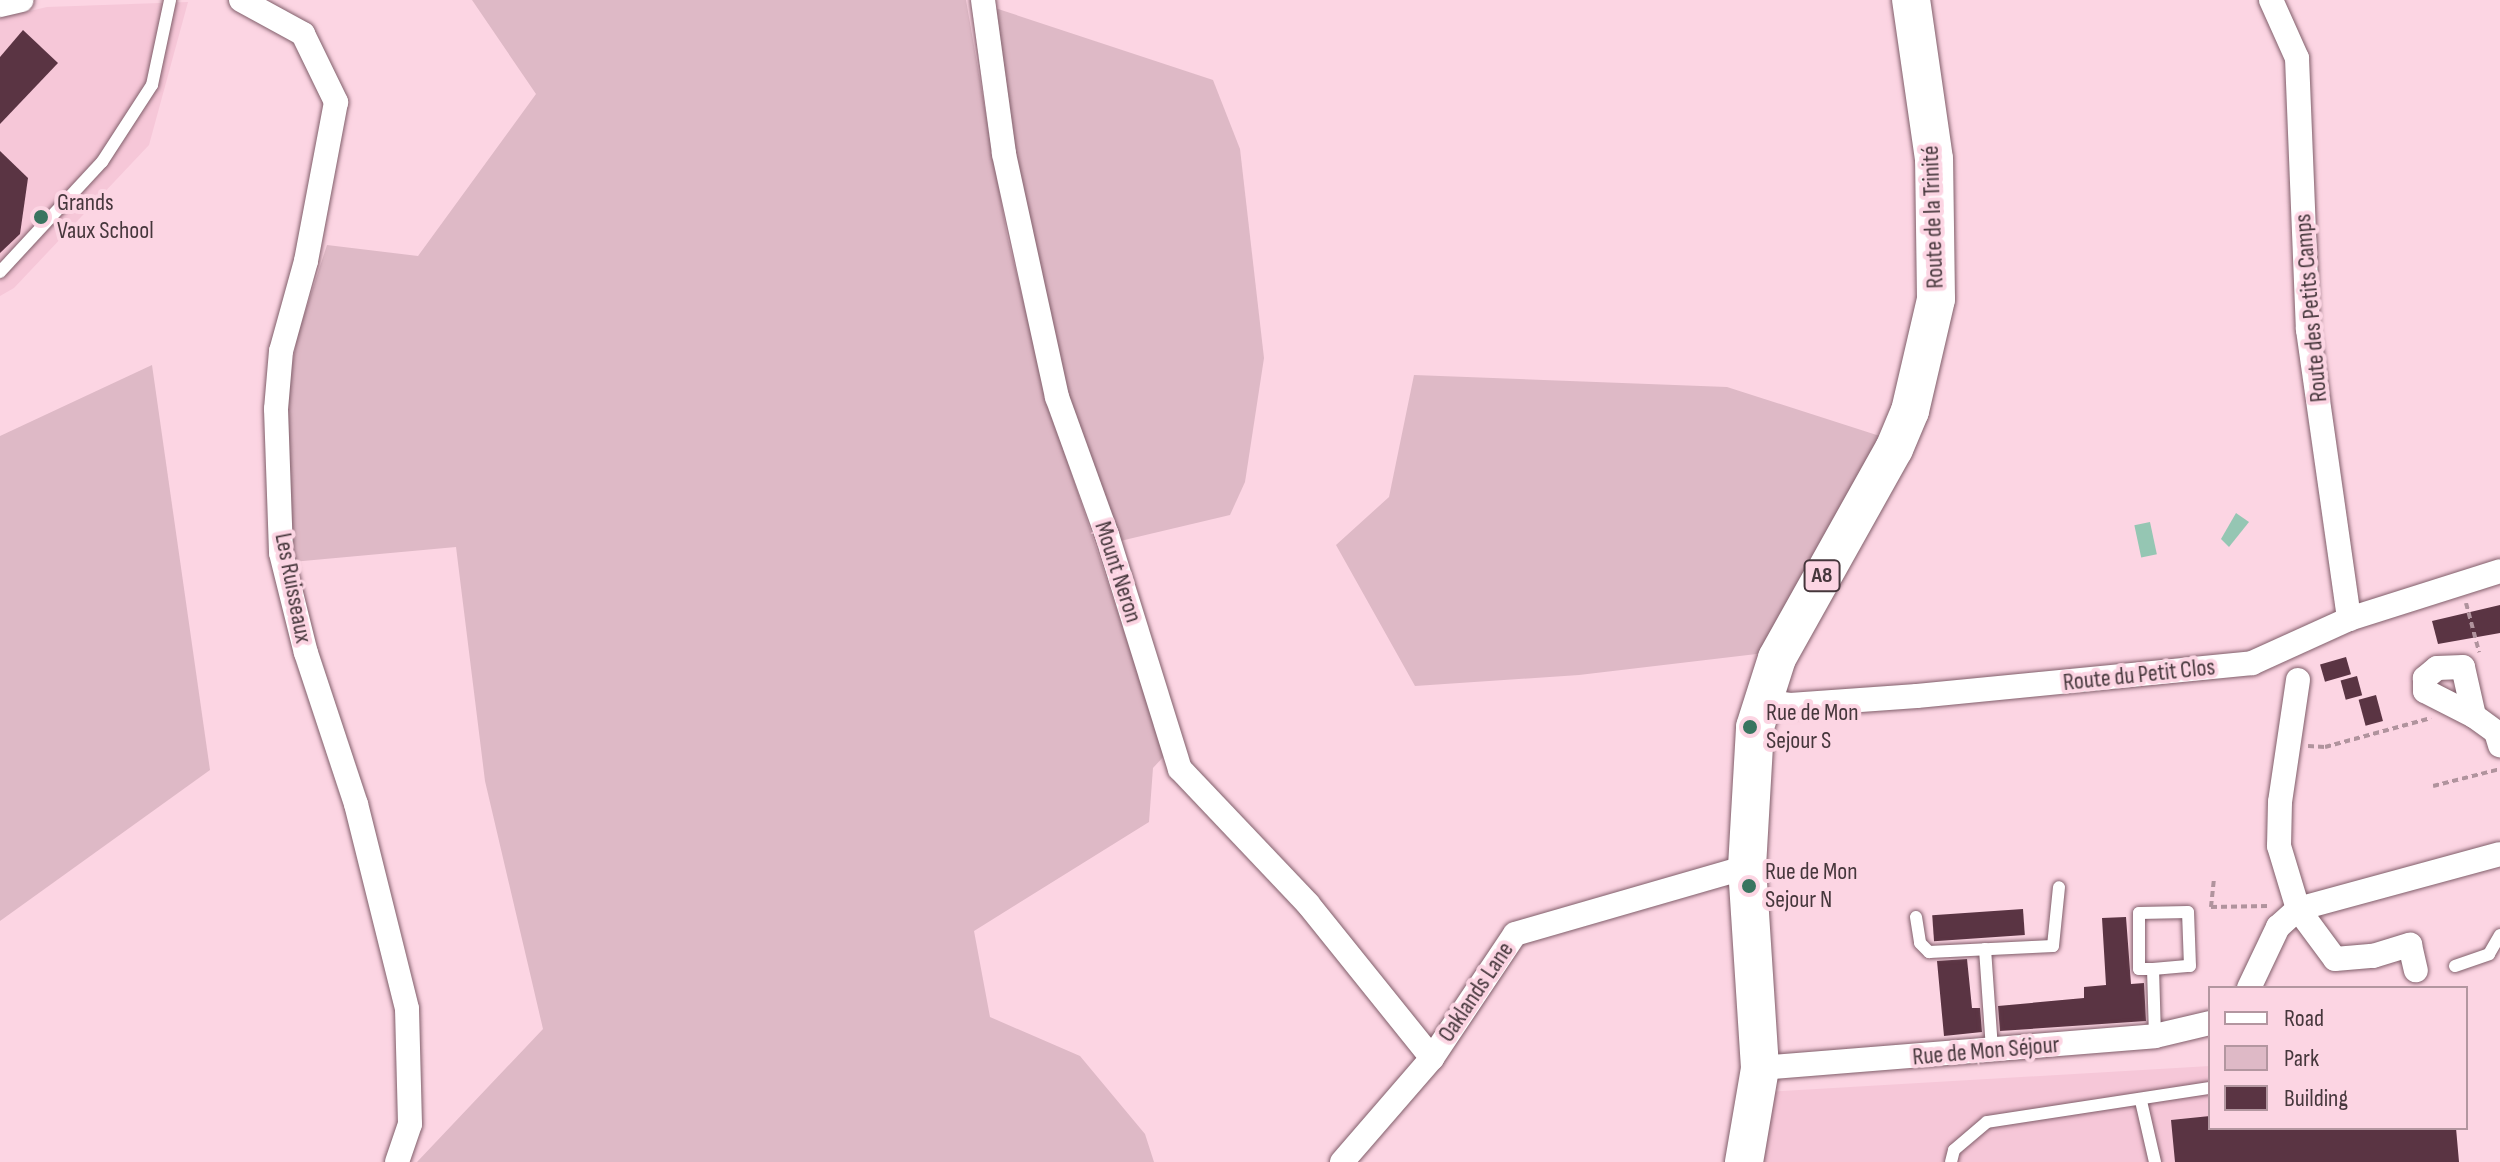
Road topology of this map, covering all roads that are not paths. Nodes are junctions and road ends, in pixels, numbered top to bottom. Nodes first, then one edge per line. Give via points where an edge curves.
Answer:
1 (21, 0) edge
2 (170, 0) edge
3 (241, 0) edge
4 (983, 0) edge
5 (1911, 0) edge
6 (2271, 0) edge
7 (0, 5) edge
8 (0, 272) edge
9 (2500, 571) edge
10 (2349, 619) junction
11 (2298, 680) dead end
12 (1762, 701) junction
13 (2466, 711) junction
14 (2500, 745) edge
15 (2500, 854) edge
16 (1747, 867) junction
17 (2059, 887) dead end
18 (2298, 909) junction
19 (1916, 917) dead end
20 (2500, 935) edge
21 (1985, 949) junction
22 (2455, 966) dead end
23 (2153, 969) junction
24 (2416, 970) dead end
25 (2250, 986) edge
26 (2208, 1023) edge
27 (2155, 1036) junction
28 (1992, 1050) junction
29 (1432, 1058) junction
30 (1760, 1068) junction
31 (2208, 1088) edge
32 (2141, 1101) junction
33 (397, 1162) edge
34 (1342, 1162) edge
35 (1744, 1162) edge
36 (1951, 1162) edge
37 (2155, 1162) edge

1 - 7 street
2 - 8 lane via 152,85 102,162
3 - 33 street, Les Ruisseaux via 303,34 336,102 306,261 281,351 276,409 281,553 306,653 356,804 407,1009 410,1124
4 - 29 street, Mount Neron via 1004,154 1057,397 1107,535 1180,769 1308,904
5 - 12 main road, Route de la Trinité / A8 via 1934,159 1939,241 1925,358 1894,449 1797,619
6 - 10 street, Route des Petits Camps via 2297,58 2308,330
9 - 10 street, Route du Petit Clos
10 - 12 street, Route du Petit Clos via 2252,663 1917,696 1790,705
11 - 18 street via 2280,802 2279,846
12 - 16 main road, Route de la Trinité / A8 via 1752,758
13 - 13 street via 2463,667 2437,668 2423,686
13 - 14 street via 2496,732
15 - 18 street
16 - 29 street, Oaklands Lane via 1515,934
16 - 30 main road, Route de la Trinité / A8
17 - 21 lane via 2053,946
18 - 24 street via 2335,959 2373,956 2410,945
18 - 25 street via 2278,927
19 - 21 lane via 1920,943 1929,952
20 - 22 lane via 2489,954
21 - 28 lane
23 - 23 lane via 2190,966 2188,912 2139,913 2139,969
23 - 27 lane
26 - 27 street, Rue de Mon Séjour
27 - 28 street, Rue de Mon Séjour
28 - 30 street, Rue de Mon Séjour
29 - 34 street, Oaklands Lane
30 - 35 main road, Route de la Trinité / A8
31 - 32 lane
32 - 36 lane via 1987,1122 1954,1150
32 - 37 lane

